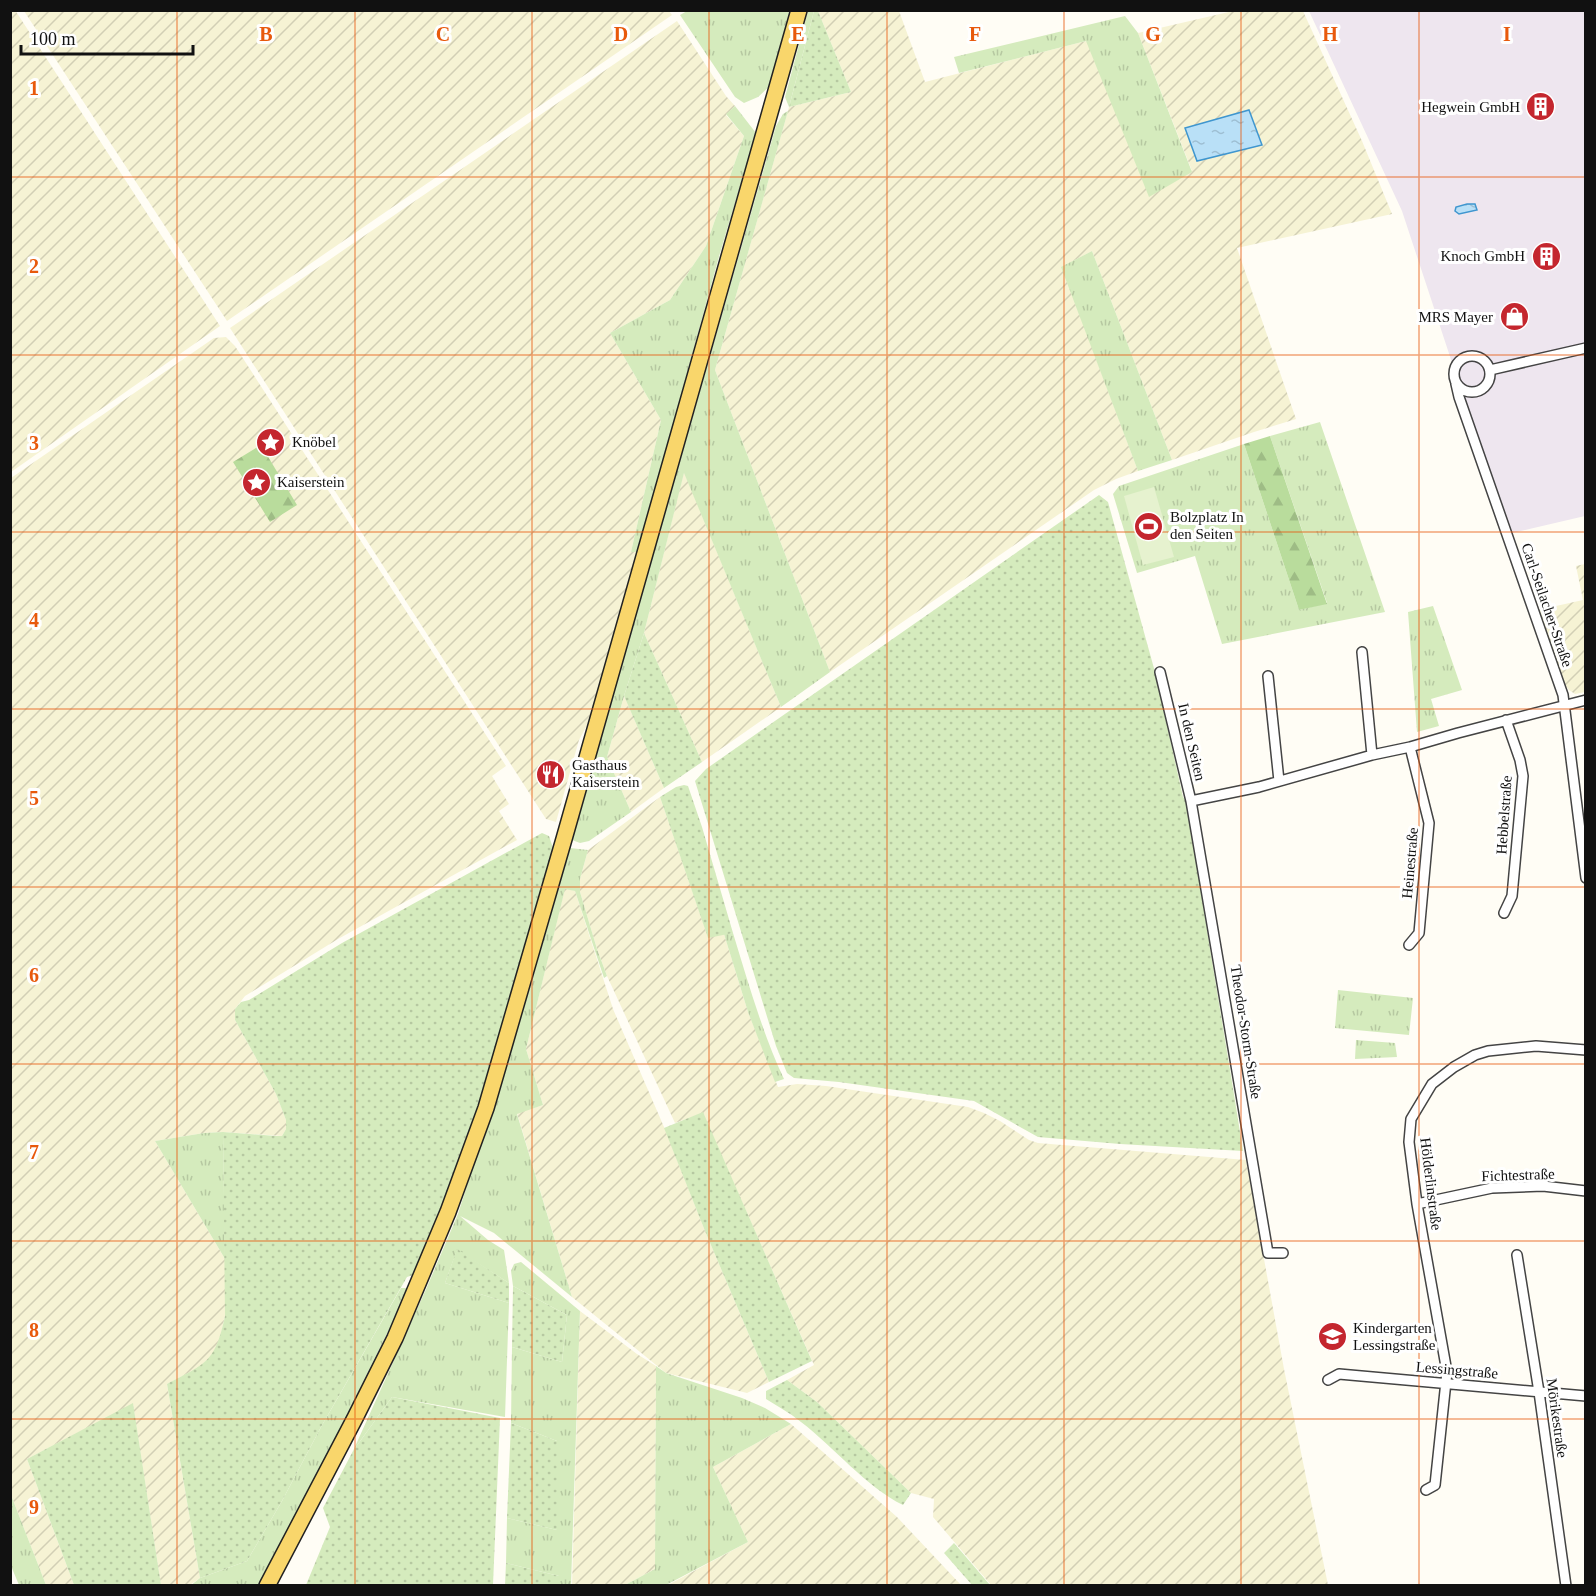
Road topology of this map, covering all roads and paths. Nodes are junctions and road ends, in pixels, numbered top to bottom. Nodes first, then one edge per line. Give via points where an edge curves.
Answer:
1 (799, 10) edge
2 (1586, 348) edge
3 (1490, 370) junction
4 (1456, 384) junction
5 (1362, 652) dead end
6 (1160, 672) dead end
7 (1268, 676) dead end
8 (1586, 700) edge
9 (1563, 705) junction
10 (1506, 720) junction
11 (1410, 747) junction
12 (1372, 755) junction
13 (1279, 781) junction
14 (1191, 801) junction
15 (1586, 878) edge
16 (1504, 913) dead end
17 (1409, 945) dead end
18 (1586, 1050) edge
19 (1586, 1191) edge
20 (1417, 1204) junction
21 (1283, 1253) dead end
22 (1517, 1255) dead end
23 (1328, 1380) dead end
24 (1447, 1384) junction
25 (1539, 1392) junction
26 (1586, 1396) edge
27 (1426, 1490) dead end
28 (267, 1586) edge
29 (1566, 1586) edge

1 - 28 main road via 486,1108 448,1212 394,1338
2 - 3 street
3 - 4 street via 1486,386 1479,391 1464,391
3 - 4 street via 1481,357 1465,356 1454,367
4 - 9 street, Carl-Seilacher-Straße via 1563,695
5 - 12 street
6 - 14 street, In den Seiten
7 - 13 street
8 - 9 street, In den Seiten
9 - 10 street, In den Seiten
9 - 15 street, Carl-Seilacher-Straße
10 - 11 street, In den Seiten
10 - 16 street, Hebbelstraße via 1523,776 1512,897
11 - 12 street, In den Seiten
11 - 17 street, Heinestraße via 1429,823 1419,933
12 - 13 street, In den Seiten
13 - 14 street, In den Seiten
14 - 21 street, Theodor-Storm-Straße via 1268,1253
18 - 20 street, Hölderlinstraße via 1536,1046 1488,1051 1454,1066 1432,1084 1411,1119 1409,1142
19 - 20 street, Fichtestraße via 1543,1186 1492,1188
20 - 24 street, Hölderlinstraße
22 - 25 street, Mörikestraße
23 - 24 street, Lessingstraße via 1339,1374
24 - 25 street, Lessingstraße
24 - 27 street, Hölderlinstraße via 1435,1485
25 - 26 street, Lessingstraße
25 - 29 street, Mörikestraße

